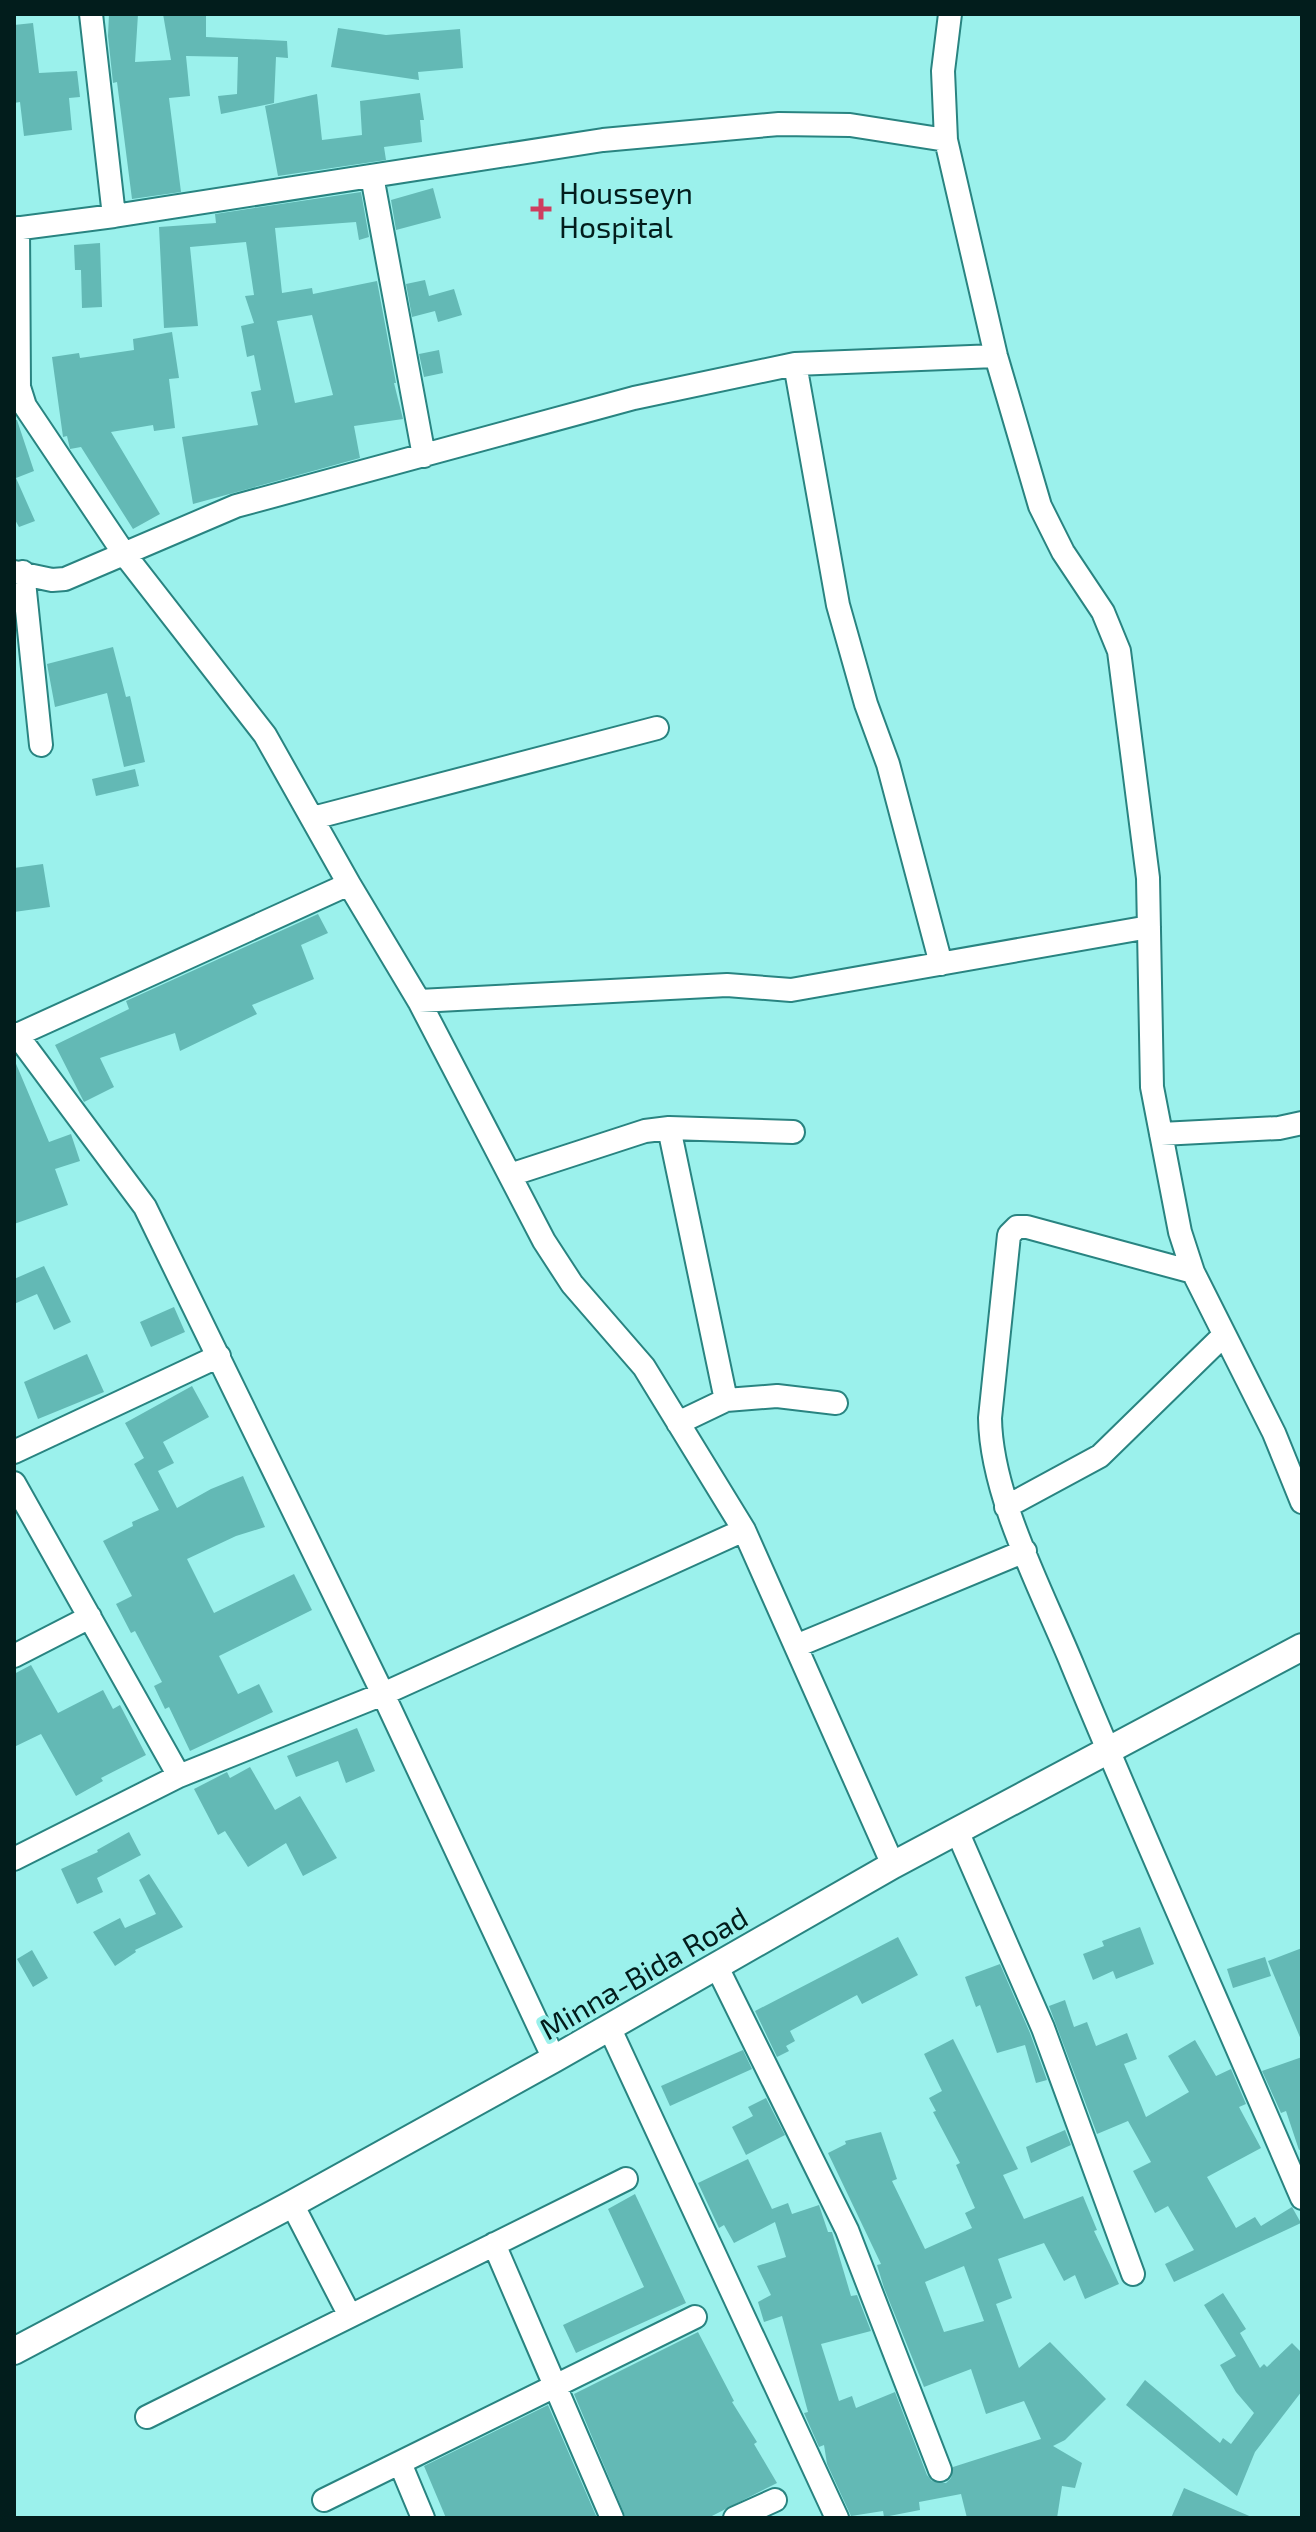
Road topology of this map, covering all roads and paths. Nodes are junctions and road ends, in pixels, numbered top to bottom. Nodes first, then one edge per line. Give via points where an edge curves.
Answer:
1 (91, 14) edge
2 (950, 14) edge
3 (946, 140) junction
4 (372, 176) junction
5 (114, 216) junction
6 (16, 229) edge
7 (996, 356) junction
8 (795, 364) junction
9 (424, 456) junction
10 (125, 555) junction
11 (18, 572) edge
12 (657, 728) dead end
13 (41, 745) dead end
14 (313, 818) junction
15 (349, 884) junction
16 (1149, 927) junction
17 (941, 964) junction
18 (419, 1001) junction
19 (16, 1035) edge
20 (1302, 1123) edge
21 (669, 1128) junction
22 (793, 1132) dead end
23 (1161, 1134) junction
24 (510, 1175) junction
25 (1193, 1272) junction
26 (1224, 1335) junction
27 (219, 1356) junction
28 (726, 1400) junction
29 (836, 1403) dead end
30 (678, 1423) junction
31 (14, 1452) edge
32 (14, 1483) edge
33 (1302, 1502) edge
34 (1006, 1507) junction
35 (744, 1530) junction
36 (1025, 1551) junction
37 (90, 1617) junction
38 (796, 1646) junction
39 (1302, 1647) edge
40 (14, 1656) edge
41 (383, 1694) junction
42 (1108, 1751) junction
43 (179, 1776) junction
44 (957, 1831) junction
45 (14, 1859) edge
46 (893, 1865) junction
47 (717, 1967) junction
48 (609, 2027) junction
49 (554, 2059) junction
50 (626, 2179) dead end
51 (1302, 2198) edge
52 (292, 2204) junction
53 (494, 2244) junction
54 (1133, 2274) dead end
55 (350, 2316) junction
56 (695, 2317) dead end
57 (14, 2351) edge
58 (557, 2386) junction
59 (147, 2417) dead end
60 (400, 2463) junction
61 (940, 2470) dead end
62 (324, 2500) dead end
63 (775, 2500) dead end
64 (423, 2518) edge
65 (612, 2518) edge
66 (735, 2518) edge
67 (837, 2518) edge

1 - 5 street
2 - 3 street via 943,71
3 - 4 street via 850,125 779,124 603,140
3 - 7 street
4 - 5 street
4 - 9 street
5 - 6 street
6 - 10 street via 19,387 25,406
7 - 8 street
7 - 16 street via 1040,506 1103,612 1119,651 1148,878
8 - 9 street via 634,398
8 - 17 street via 838,605 896,791
9 - 10 street via 236,506
10 - 11 street via 65,579
10 - 14 street via 265,735
11 - 13 street
12 - 14 street
14 - 15 street
15 - 18 street
15 - 19 street
16 - 17 street
16 - 23 street via 1152,1087
17 - 18 street via 791,990 727,985
18 - 24 street
19 - 27 street via 145,1207
20 - 23 street
21 - 22 street
21 - 24 street
21 - 28 street
23 - 25 street
24 - 30 street via 572,1284 644,1367
25 - 26 street
25 - 34 street via 1027,1227 1017,1227 1009,1235 990,1418 990,1441
26 - 33 street
26 - 34 street via 1100,1456
27 - 31 street
27 - 41 street
28 - 29 street via 777,1396
28 - 30 street
30 - 35 street
32 - 37 street
34 - 36 street
35 - 38 street
35 - 41 street
36 - 38 street
36 - 42 street
37 - 40 street
37 - 43 street
38 - 46 street
39 - 42 main road, Minna-Bida Road
41 - 43 street
41 - 49 street
42 - 44 main road, Minna-Bida Road
42 - 51 street
43 - 45 street
44 - 46 main road, Minna-Bida Road
44 - 54 street via 1043,2028
46 - 47 main road, Minna-Bida Road
47 - 48 main road, Minna-Bida Road
47 - 61 street via 847,2230
48 - 49 main road, Minna-Bida Road
48 - 67 street
49 - 52 main road, Minna-Bida Road
50 - 53 street
52 - 55 street
52 - 57 main road, Minna-Bida Road
53 - 55 street
53 - 58 street
55 - 59 street
56 - 58 street
58 - 60 street
58 - 65 street
60 - 62 street
60 - 64 street
63 - 66 street

